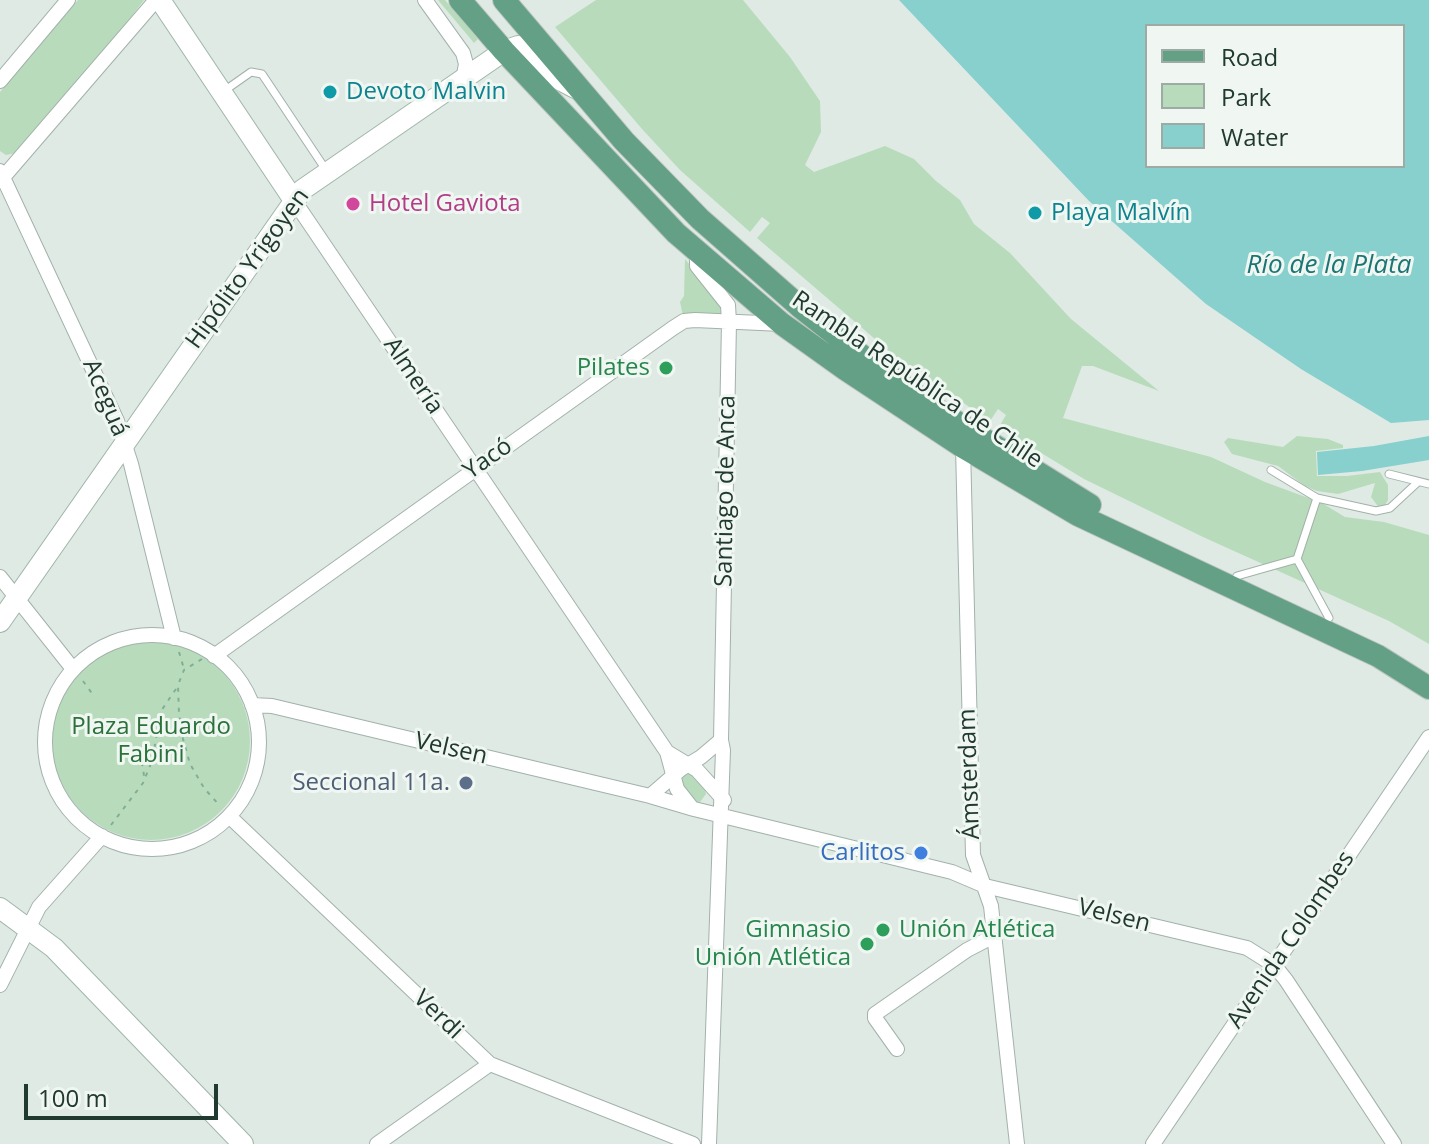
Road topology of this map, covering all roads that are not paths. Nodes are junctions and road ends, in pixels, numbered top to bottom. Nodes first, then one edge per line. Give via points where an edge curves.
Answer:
1 (68, 0) edge
2 (158, 0) edge
3 (425, 0) edge
4 (460, 0) edge
5 (504, 0) edge
6 (504, 51) junction
7 (463, 80) junction
8 (0, 81) edge
9 (579, 90) junction
10 (222, 92) junction
11 (328, 171) junction
12 (1, 176) edge
13 (293, 199) junction
14 (697, 253) junction
15 (729, 322) junction
16 (782, 324) junction
17 (124, 443) junction
18 (963, 447) junction
19 (475, 468) junction
20 (1271, 470) dead end
21 (1389, 474) dead end
22 (1418, 482) junction
23 (1429, 484) edge
24 (1317, 498) junction
25 (1297, 559) junction
26 (1237, 576) junction
27 (0, 577) edge
28 (17, 598) junction
29 (1329, 618) junction
30 (0, 622) edge
31 (174, 638) junction
32 (214, 656) junction
33 (1429, 670) edge
34 (77, 673) junction
35 (1429, 688) edge
36 (252, 705) junction
37 (1429, 737) edge
38 (721, 740) junction
39 (667, 752) junction
40 (689, 763) junction
41 (673, 776) junction
42 (650, 796) junction
43 (720, 796) junction
44 (694, 809) junction
45 (719, 815) junction
46 (229, 816) junction
47 (738, 819) junction
48 (102, 836) junction
49 (718, 838) junction
50 (985, 886) junction
51 (0, 908) edge
52 (28, 927) junction
53 (994, 936) junction
54 (1274, 965) junction
55 (0, 985) edge
56 (897, 1049) dead end
57 (490, 1064) junction
58 (243, 1144) edge
59 (377, 1144) edge
60 (693, 1144) edge
61 (709, 1144) edge
62 (1017, 1144) edge
63 (1153, 1144) edge
64 (1394, 1144) edge

1 - 8 street
2 - 10 street, Almería
2 - 12 street
3 - 7 street via 463,53
4 - 6 main road, Rambla República de Chile
5 - 9 main road, Rambla República de Chile
6 - 7 street, Hipólito Yrigoyen
6 - 9 street via 524,47 556,78
6 - 14 main road, Rambla República de Chile
7 - 11 street, Hipólito Yrigoyen
9 - 26 main road, Rambla República de Chile via 700,219 866,359 1089,504
10 - 11 lane via 251,72 262,74
10 - 13 street, Almería
11 - 13 street, Hipólito Yrigoyen
12 - 17 street, Aceguá
13 - 17 street, Hipólito Yrigoyen
13 - 19 street, Almería
14 - 15 street, Santiago de Anca via 697,266 728,305
14 - 16 main road, Rambla República de Chile
15 - 16 street, Yacó
15 - 19 street, Yacó via 684,321
15 - 38 street, Santiago de Anca
16 - 18 main road, Rambla República de Chile
17 - 28 street, Hipólito Yrigoyen
17 - 31 street, Aceguá
18 - 35 main road, Rambla República de Chile via 1078,515 1378,656
18 - 50 street, Ámsterdam via 973,855
19 - 32 street, Yacó
19 - 39 street, Almería
20 - 24 lane
21 - 22 lane
22 - 23 lane
22 - 24 lane via 1395,504 1376,511
24 - 25 lane
25 - 26 lane
25 - 29 lane
26 - 29 main road, Rambla República de Chile
27 - 28 street
28 - 30 street, Hipólito Yrigoyen
28 - 34 street
29 - 33 main road, Rambla República de Chile
31 - 32 street
31 - 34 street via 128,638 99,649
32 - 36 street
34 - 48 street via 59,688 49,711 46,759 65,804
36 - 42 street, Velsen
36 - 46 street via 256,764
37 - 54 street, Avenida Colombes
38 - 40 street
38 - 43 street, Santiago de Anca
39 - 40 street, Almería
39 - 41 street, Almería
40 - 41 street
40 - 43 street, Almería
41 - 42 street
41 - 44 street, Almería
42 - 44 street, Velsen
43 - 45 street, Santiago de Anca
43 - 47 street, Almería
44 - 45 street, Velsen
44 - 49 street, Almería
45 - 47 street, Velsen
45 - 49 street, Santiago de Anca
46 - 48 street via 197,839 159,849
46 - 57 street, Verdi
47 - 50 street, Velsen via 952,872
48 - 52 street via 39,907
49 - 61 street, Santiago de Anca
50 - 53 street, Ámsterdam
50 - 54 street, Velsen via 1247,948
51 - 52 street
52 - 55 street
52 - 58 street
53 - 56 street via 875,1014
53 - 62 street, Ámsterdam
54 - 63 street, Avenida Colombes
54 - 64 street, Velsen
57 - 59 street
57 - 60 street, Verdi

